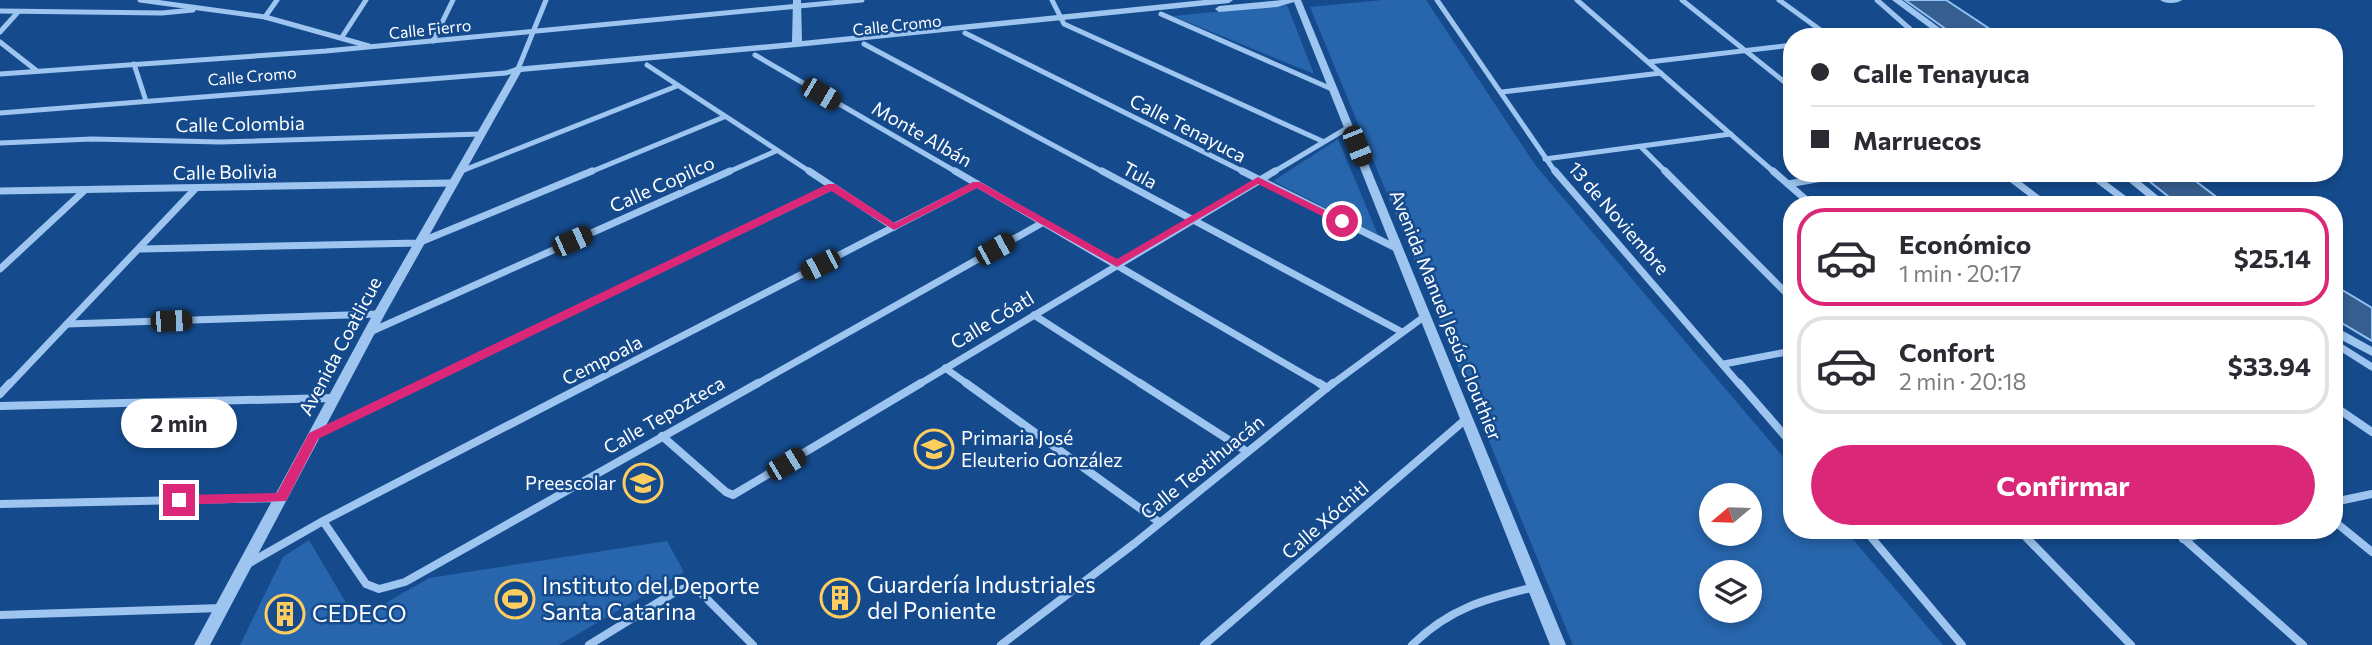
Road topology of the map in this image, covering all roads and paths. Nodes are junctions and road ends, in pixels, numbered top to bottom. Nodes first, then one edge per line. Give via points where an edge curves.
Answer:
1 (140, 0) edge
2 (192, 0) edge
3 (277, 0) edge
4 (366, 0) edge
5 (453, 0) edge
6 (546, 0) edge
7 (862, 0) edge
8 (1052, 0) edge
9 (1229, 0) edge
10 (1291, 0) edge
11 (1297, 0) edge
12 (1437, 0) edge
13 (1577, 0) edge
14 (1682, 0) edge
15 (1779, 0) edge
16 (1877, 0) edge
17 (1896, 0) edge
18 (2164, 0) edge
19 (2178, 0) edge
20 (797, 3) edge
21 (186, 6) junction
22 (208, 9) junction
23 (0, 11) edge
24 (18, 12) junction
25 (1161, 14) junction
26 (265, 17) junction
27 (1061, 20) junction
28 (1818, 28) edge
29 (1908, 28) edge
30 (1935, 28) edge
31 (534, 31) junction
32 (0, 32) edge
33 (965, 33) junction
34 (342, 37) junction
35 (0, 41) edge
36 (433, 41) junction
37 (797, 44) junction
38 (864, 44) junction
39 (1783, 46) edge
40 (372, 47) junction
41 (1745, 51) junction
42 (755, 55) junction
43 (1649, 62) junction
44 (134, 64) junction
45 (647, 65) junction
46 (37, 71) junction
47 (513, 73) junction
48 (0, 74) edge
49 (1661, 74) junction
50 (1783, 81) edge
51 (677, 86) junction
52 (1334, 90) junction
53 (1502, 92) junction
54 (146, 101) junction
55 (0, 113) edge
56 (724, 117) junction
57 (1349, 127) junction
58 (480, 134) junction
59 (1731, 134) junction
60 (1322, 141) junction
61 (0, 143) edge
62 (1641, 147) junction
63 (776, 151) junction
64 (1545, 159) junction
65 (455, 178) junction
66 (1258, 180) junction
67 (1783, 180) edge
68 (1786, 182) edge
69 (1799, 182) edge
70 (2016, 182) edge
71 (2101, 182) edge
72 (2135, 182) edge
73 (977, 184) junction
74 (1788, 184) junction
75 (831, 187) junction
76 (195, 189) junction
77 (85, 190) junction
78 (0, 191) edge
79 (1802, 196) edge
80 (2034, 196) edge
81 (2120, 196) edge
82 (2152, 196) edge
83 (1191, 220) junction
84 (1042, 223) junction
85 (894, 227) junction
86 (418, 243) junction
87 (141, 249) junction
88 (1398, 249) junction
89 (1117, 264) junction
90 (0, 269) edge
91 (1783, 290) edge
92 (379, 314) junction
93 (1034, 315) junction
94 (1425, 316) junction
95 (67, 324) junction
96 (1402, 331) junction
97 (369, 332) junction
98 (2343, 335) edge
99 (2343, 349) edge
100 (2372, 352) edge
101 (1783, 353) edge
102 (1724, 364) junction
103 (2372, 367) edge
104 (945, 368) junction
105 (1326, 388) junction
106 (0, 394) edge
107 (333, 398) junction
108 (0, 406) edge
109 (2343, 412) edge
110 (1466, 419) junction
111 (2372, 432) edge
112 (1783, 433) edge
113 (313, 436) junction
114 (662, 436) junction
115 (1246, 451) junction
116 (2372, 494) edge
117 (281, 498) junction
118 (2343, 500) edge
119 (0, 504) edge
120 (323, 521) junction
121 (1159, 522) junction
122 (2343, 528) edge
123 (1873, 539) edge
124 (2028, 539) edge
125 (2184, 539) edge
126 (2372, 552) edge
127 (243, 567) junction
128 (1535, 587) junction
129 (222, 608) junction
130 (0, 615) edge
131 (202, 645) edge
132 (589, 645) edge
133 (753, 645) edge
134 (1001, 645) edge
135 (1204, 645) edge
136 (1412, 645) edge
137 (1558, 645) edge
138 (1962, 645) edge
139 (2131, 645) edge
140 (2303, 645) edge

1 - 21 street
2 - 21 street
3 - 26 street
4 - 34 street
5 - 36 street
6 - 31 street
7 - 20 street, Calle Fierro
8 - 27 street
9 - 27 street, Calle Cromo
10 - 25 street, Calle Cromo
11 - 52 street, Avenida Manuel Jesús Clouthier
12 - 53 street, 13 de Noviembre
13 - 43 street
14 - 41 street
15 - 28 street
16 - 29 street
17 - 30 street
18 - 19 street
20 - 31 street, Calle Fierro
20 - 37 street
21 - 22 street
22 - 24 street
22 - 26 street
23 - 24 street
24 - 32 street
25 - 27 street, Calle Cromo
25 - 52 street
26 - 34 street
27 - 33 street, Calle Cromo
27 - 37 street, Calle Cromo
27 - 60 street
31 - 36 street, Calle Fierro
31 - 47 street
33 - 38 street, Calle Cromo
33 - 66 street, Calle Tenayuca
34 - 40 street
35 - 46 street
36 - 40 street, Calle Fierro
37 - 47 street, Calle Cromo
38 - 42 street, Calle Cromo
38 - 83 street, Tula
39 - 41 street
40 - 44 street, Calle Fierro
41 - 43 street
41 - 50 street
42 - 45 street, Calle Cromo
42 - 73 street, Monte Albán
43 - 49 street
44 - 46 street, Calle Fierro
44 - 54 street
45 - 47 street, Calle Cromo
45 - 51 street
46 - 48 street, Calle Fierro
47 - 54 street, Calle Cromo
47 - 58 street, Avenida Coatlicue
49 - 53 street
49 - 59 street
51 - 56 street
51 - 65 street
52 - 57 street, Avenida Manuel Jesús Clouthier
53 - 64 street, 13 de Noviembre
54 - 55 street, Calle Cromo
56 - 63 street
56 - 86 street
57 - 60 street, Calle Cóatl
57 - 88 street, Avenida Manuel Jesús Clouthier
58 - 61 street, Calle Colombia
58 - 65 street, Avenida Coatlicue
59 - 62 street
59 - 67 street
60 - 66 street, Calle Cóatl
62 - 64 street
62 - 91 street
63 - 75 street
63 - 97 street, Calle Copilco
64 - 102 street, 13 de Noviembre
65 - 76 street, Calle Bolivia
65 - 86 street, Avenida Coatlicue
66 - 83 street, Calle Cóatl
66 - 88 street, Calle Tenayuca
68 - 74 street
69 - 74 street
70 - 80 street
71 - 81 street
72 - 82 street
73 - 84 street, Monte Albán
73 - 85 street, Cempoala
74 - 79 street
75 - 85 street
75 - 113 street
76 - 77 street, Calle Bolivia
76 - 87 street
77 - 78 street, Calle Bolivia
77 - 90 street
83 - 89 street, Calle Cóatl
83 - 96 street, Tula
84 - 89 street, Monte Albán
84 - 114 street, Calle Tepozteca
85 - 120 street, Cempoala
86 - 87 street
86 - 92 street, Avenida Coatlicue
87 - 95 street
88 - 94 street, Avenida Manuel Jesús Clouthier
89 - 93 street, Calle Cóatl
89 - 105 street, Monte Albán
92 - 95 street
92 - 97 street, Avenida Coatlicue
93 - 104 street, Calle Cóatl
93 - 115 street
94 - 96 street, Calle Teotihuacán
94 - 110 street, Avenida Manuel Jesús Clouthier
95 - 106 street
96 - 105 street, Calle Teotihuacán
97 - 107 street, Avenida Coatlicue
98 - 100 street
99 - 103 street
101 - 102 street
102 - 112 street, 13 de Noviembre
104 - 114 street, Calle Cóatl via 733,495
104 - 121 street
105 - 115 street, Calle Teotihuacán
107 - 108 street
107 - 113 street, Avenida Coatlicue
109 - 111 street
110 - 128 street, Avenida Manuel Jesús Clouthier
110 - 135 street, Calle Xóchitl
113 - 117 street, Avenida Coatlicue
114 - 120 street, Calle Tepozteca via 420,575 387,589 366,584
115 - 121 street, Calle Teotihuacán
116 - 118 street
117 - 119 street
117 - 127 street, Avenida Coatlicue
120 - 127 street, Cempoala
121 - 134 street, Calle Teotihuacán
122 - 126 street
123 - 138 street
124 - 139 street
125 - 140 street
127 - 129 street, Avenida Coatlicue
128 - 136 street via 1454,610
128 - 137 street, Avenida Manuel Jesús Clouthier
129 - 130 street
129 - 131 street, Avenida Coatlicue
132 - 133 street via 688,587 698,590

